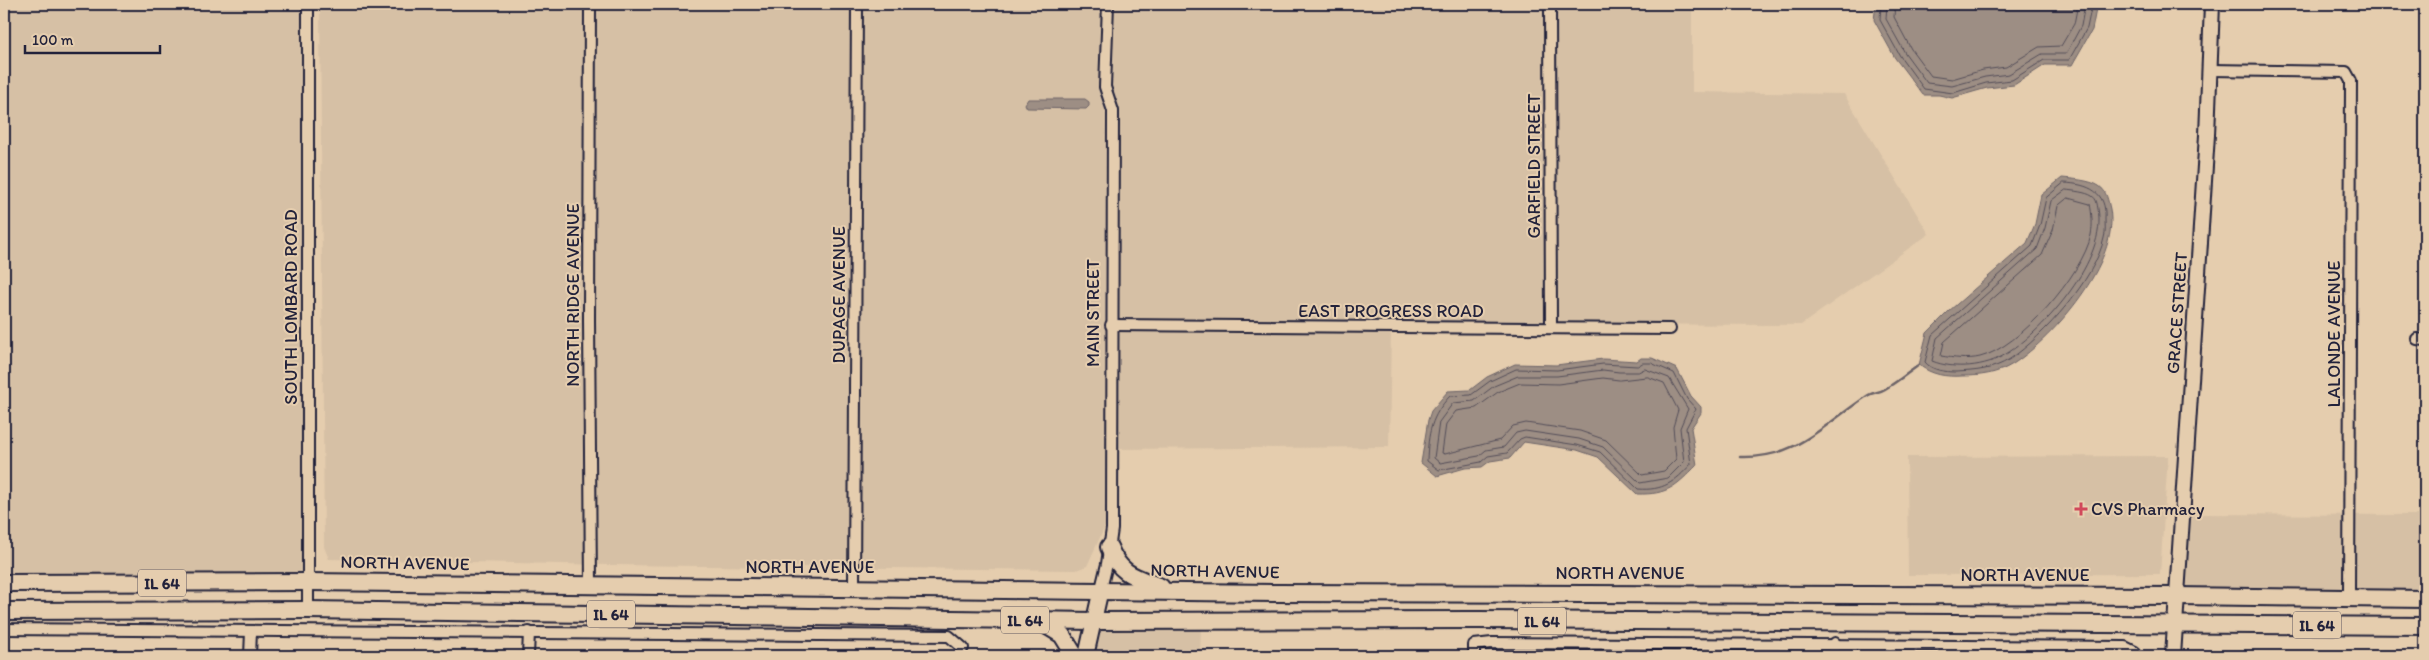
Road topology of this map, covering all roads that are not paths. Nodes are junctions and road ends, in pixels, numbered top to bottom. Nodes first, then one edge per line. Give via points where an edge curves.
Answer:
1 (308, 4) edge
2 (590, 4) edge
3 (857, 4) edge
4 (1108, 4) edge
5 (1550, 4) edge
6 (2212, 4) edge
7 (2210, 70) junction
8 (1111, 325) junction
9 (1551, 328) junction
10 (1670, 329) dead end
11 (1109, 547) junction
12 (308, 582) junction
13 (4, 583) edge
14 (591, 586) junction
15 (854, 587) junction
16 (1101, 589) junction
17 (1170, 591) junction
18 (2176, 596) junction
19 (2349, 597) junction
20 (2425, 599) edge
21 (308, 610) junction
22 (4, 611) edge
23 (1037, 620) junction
24 (1093, 621) junction
25 (2175, 624) junction
26 (2425, 626) edge
27 (4, 629) edge
28 (251, 632) junction
29 (529, 632) junction
30 (1835, 644) junction
31 (963, 648) dead end
32 (2135, 652) dead end
33 (250, 656) edge
34 (528, 656) edge
35 (1075, 656) edge
36 (1086, 656) edge
37 (1474, 656) edge
38 (1834, 656) edge
39 (2173, 656) edge

1 - 12 street, SOUTH LOMBARD ROAD
2 - 14 street, NORTH RIDGE AVENUE
3 - 15 street, DUPAGE AVENUE
4 - 8 street, MAIN STREET via 1106,87 1113,111
5 - 9 street, GARFIELD STREET
6 - 7 street, GRACE STREET
7 - 18 street, GRACE STREET
7 - 19 street, LALONDE AVENUE via 2346,72 2351,80
8 - 9 street, EAST PROGRESS ROAD
8 - 11 street, MAIN STREET via 1112,529
9 - 10 street, EAST PROGRESS ROAD
11 - 16 street, MAIN STREET
11 - 17 main road via 1122,570
12 - 13 main road, NORTH AVENUE / IL 64
12 - 14 main road, NORTH AVENUE / IL 64
12 - 21 street, SOUTH LOMBARD ROAD
14 - 15 main road, NORTH AVENUE / IL 64
15 - 16 main road, NORTH AVENUE / IL 64
16 - 17 main road, NORTH AVENUE / IL 64
16 - 24 street, MAIN STREET
17 - 18 main road, NORTH AVENUE / IL 64
18 - 19 main road, NORTH AVENUE / IL 64
18 - 25 street, GRACE STREET
19 - 20 main road, NORTH AVENUE / IL 64
21 - 22 main road, IL 64
21 - 23 main road, IL 64
23 - 24 main road, IL 64
23 - 35 main road via 1062,635
24 - 25 main road, IL 64
24 - 36 street, MAIN STREET
25 - 26 main road, IL 64
25 - 39 street, GRACE STREET
27 - 28 street
28 - 29 street
28 - 33 street
29 - 31 street via 949,636
29 - 34 street
30 - 32 street via 2125,647
30 - 37 street via 1492,643 1474,645
30 - 38 street

